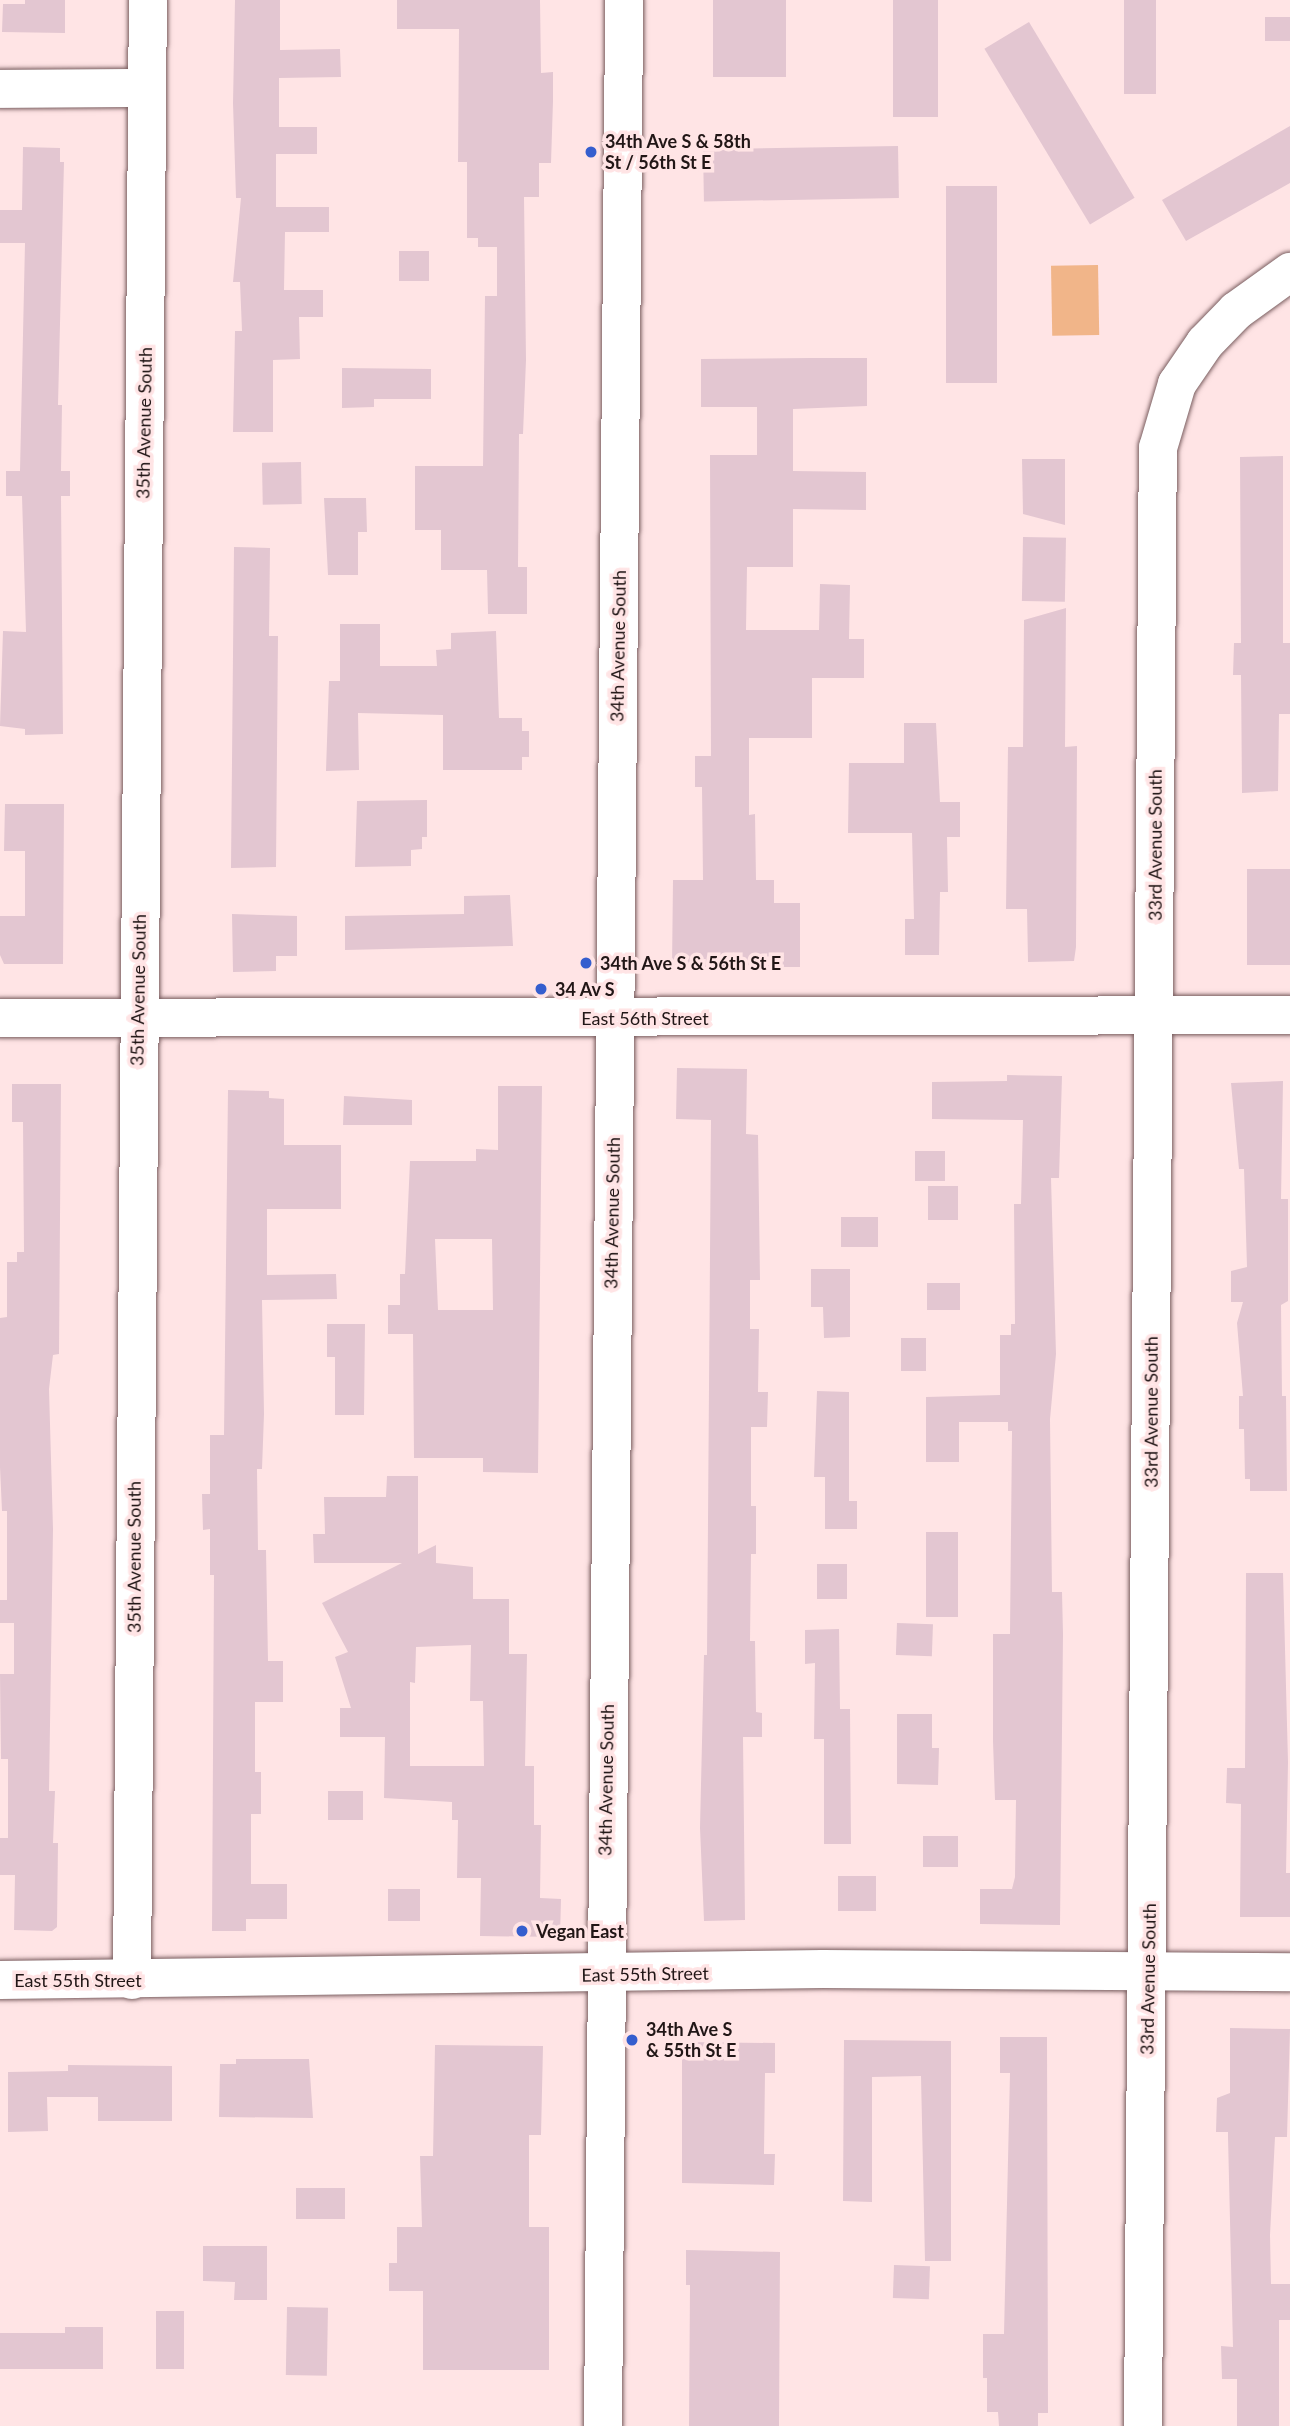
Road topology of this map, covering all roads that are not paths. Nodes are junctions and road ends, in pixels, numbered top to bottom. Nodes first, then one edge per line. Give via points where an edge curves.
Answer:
1 (148, 0) edge
2 (624, 0) edge
3 (147, 88) junction
4 (0, 89) edge
5 (1290, 272) edge
6 (1154, 1015) junction
7 (1290, 1015) edge
8 (138, 1017) junction
9 (614, 1017) junction
10 (0, 1018) edge
11 (1148, 1972) junction
12 (1290, 1972) edge
13 (606, 1975) junction
14 (0, 1980) edge
15 (132, 1980) junction
16 (603, 2426) edge
17 (1143, 2426) edge

1 - 3 street, 35th Avenue South
2 - 9 street, 34th Avenue South
3 - 4 street
3 - 8 street, 35th Avenue South
5 - 6 street, 33rd Avenue South via 1236,311 1205,343 1170,400 1158,448
6 - 7 street, East 56th Street
6 - 9 street, East 56th Street
6 - 11 street, 33rd Avenue South
8 - 9 street, East 56th Street
8 - 10 street, East 56th Street
8 - 15 street, 35th Avenue South
9 - 13 street, 34th Avenue South
11 - 12 street, East 55th Street
11 - 13 street, East 55th Street via 823,1969
11 - 17 street, 33rd Avenue South
13 - 15 street, East 55th Street
13 - 16 street, 34th Avenue South
14 - 15 street, East 55th Street

